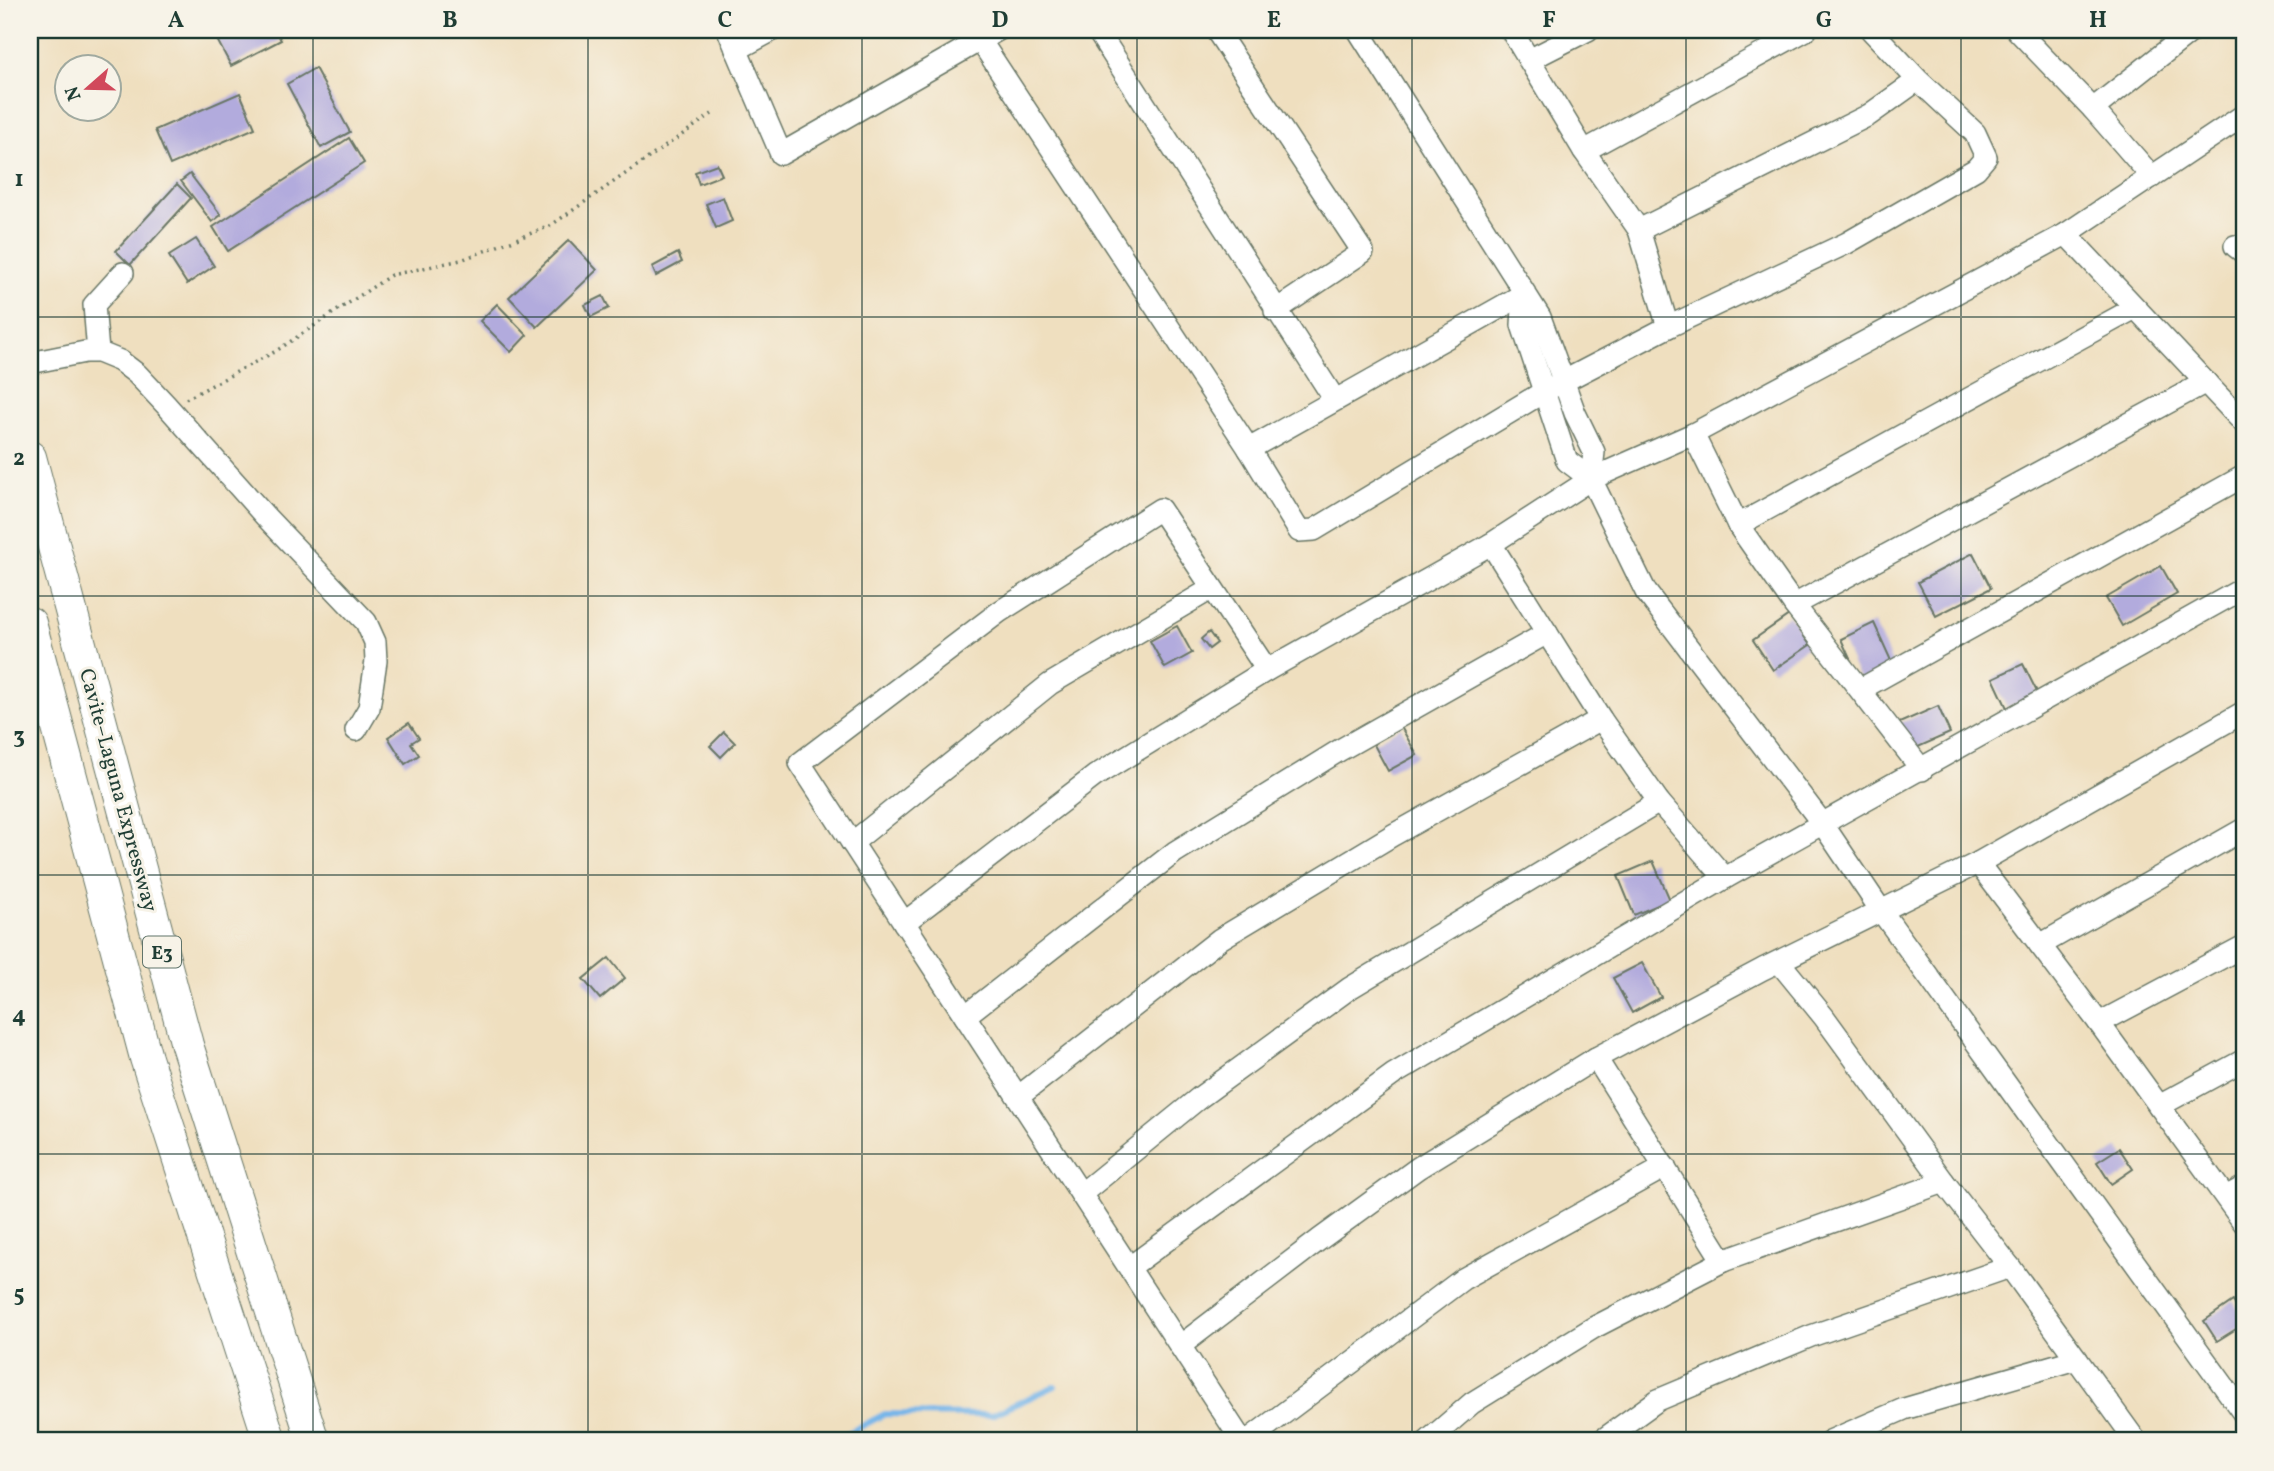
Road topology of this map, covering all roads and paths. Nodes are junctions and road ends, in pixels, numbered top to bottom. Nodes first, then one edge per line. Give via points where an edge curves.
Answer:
1 (728, 30) edge
2 (773, 30) edge
3 (1097, 30) edge
4 (1216, 30) edge
5 (1359, 30) edge
6 (1511, 30) edge
7 (1588, 30) edge
8 (1806, 30) edge
9 (1871, 30) edge
10 (2017, 30) edge
11 (2193, 30) edge
12 (989, 35) edge
13 (2167, 37) edge
14 (736, 50) junction
15 (1531, 59) junction
16 (1918, 80) junction
17 (2092, 109) junction
18 (712, 114) dead end
19 (2244, 115) edge
20 (1584, 151) junction
21 (2152, 177) junction
22 (1639, 230) junction
23 (2066, 234) junction
24 (123, 272) dead end
25 (1524, 294) junction
26 (2135, 308) junction
27 (1275, 311) junction
28 (1668, 327) junction
29 (98, 352) junction
30 (30, 363) edge
31 (2206, 382) junction
32 (1555, 387) junction
33 (1335, 400) junction
34 (167, 405) junction
35 (2244, 423) edge
36 (1693, 434) junction
37 (1249, 449) junction
38 (30, 457) edge
39 (2244, 476) edge
40 (1591, 479) junction
41 (1738, 525) junction
42 (1491, 544) junction
43 (2244, 588) edge
44 (1211, 589) junction
45 (1794, 605) junction
46 (30, 624) edge
47 (1547, 633) junction
48 (1267, 670) junction
49 (1861, 689) junction
50 (2244, 712) edge
51 (1601, 719) junction
52 (356, 730) dead end
53 (1922, 770) junction
54 (1658, 802) junction
55 (1822, 823) junction
56 (2244, 830) edge
57 (852, 843) junction
58 (1978, 863) junction
59 (1725, 878) junction
60 (1882, 912) junction
61 (904, 923) junction
62 (2040, 945) junction
63 (2244, 946) edge
64 (1780, 963) junction
65 (965, 1016) junction
66 (2099, 1023) junction
67 (1596, 1058) junction
68 (2244, 1060) edge
69 (1017, 1097) junction
70 (2159, 1106) junction
71 (1665, 1167) junction
72 (1944, 1182) junction
73 (2235, 1192) edge
74 (1081, 1194) junction
75 (2244, 1223) edge
76 (1723, 1261) junction
77 (2010, 1266) junction
78 (1130, 1267) junction
79 (1180, 1346) junction
80 (2077, 1359) junction
81 (2244, 1414) edge
82 (270, 1441) edge
83 (313, 1441) edge
84 (1244, 1441) edge
85 (1428, 1441) edge
86 (1601, 1441) edge
87 (1829, 1441) edge
88 (2136, 1441) edge

1 - 14 street
2 - 14 street
3 - 27 street
4 - 27 street via 1363,252
5 - 25 street
6 - 15 street
7 - 15 street
8 - 20 street
9 - 16 street
10 - 17 street
11 - 13 street
12 - 14 street via 781,154
12 - 37 street
13 - 17 street
15 - 20 street
16 - 22 street via 1870,115
16 - 28 street via 1975,133 1986,156 1976,169 1847,243
17 - 21 street
18 - 34 path via 550,226 461,260 391,275 276,351
19 - 21 street
20 - 22 street
21 - 23 street
22 - 28 street
23 - 26 street
23 - 36 street
24 - 29 street via 94,305
25 - 32 street via 1540,317
25 - 33 street
26 - 31 street
26 - 41 street
27 - 33 street
28 - 32 street
29 - 30 street
29 - 34 street via 137,374
31 - 35 street
31 - 45 street
32 - 37 street via 1314,530 1299,531
32 - 40 street via 1594,452
33 - 37 street
34 - 52 street via 366,622 376,642 376,661 369,708
36 - 40 street
36 - 41 street
38 - 83 highway, Cavite–Laguna Expressway / E3 via 187,1045
39 - 49 street
40 - 42 street
40 - 55 street via 1646,592
41 - 45 street
42 - 47 street
42 - 48 street
43 - 53 street
44 - 48 street
44 - 57 street via 1050,684
44 - 57 street via 1160,509 999,612 800,763
45 - 49 street
46 - 82 highway, Cavite–Laguna Expressway / E3 via 146,1058
47 - 51 street
47 - 65 street via 1340,750 1175,852
48 - 61 street via 1095,776
49 - 53 street
50 - 58 street
51 - 54 street
51 - 69 street via 1393,835 1220,939
53 - 55 street
54 - 59 street
54 - 74 street via 1350,988 1199,1098
55 - 59 street
55 - 60 street
56 - 62 street
57 - 61 street
58 - 60 street
58 - 62 street
59 - 78 street via 1394,1074
60 - 64 street
60 - 81 street
61 - 65 street
62 - 66 street
63 - 66 street
64 - 67 street
64 - 72 street
65 - 69 street
66 - 70 street
67 - 71 street
67 - 79 street via 1418,1168
68 - 70 street
69 - 74 street
70 - 73 street
71 - 76 street
71 - 84 street via 1463,1279
72 - 76 street
72 - 77 street
73 - 75 street
74 - 78 street
76 - 85 street via 1582,1335 1472,1403
77 - 80 street
77 - 86 street via 1811,1336 1658,1400
78 - 79 street
79 - 84 street
80 - 87 street via 1904,1409
80 - 88 street

